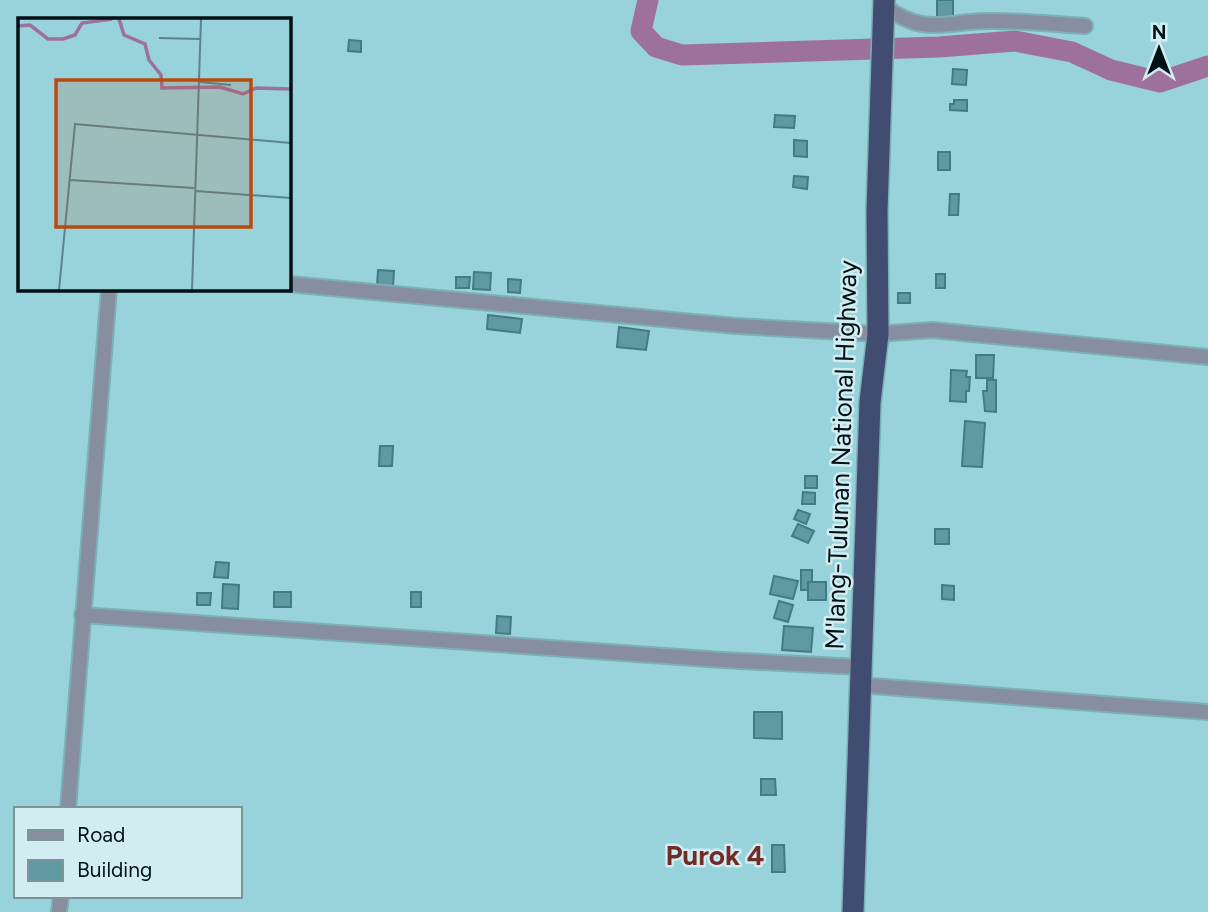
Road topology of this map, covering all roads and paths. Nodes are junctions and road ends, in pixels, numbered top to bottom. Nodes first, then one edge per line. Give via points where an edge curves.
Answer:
1 (884, 9) edge
2 (1085, 26) dead end
3 (290, 284) edge
4 (109, 290) edge
5 (878, 334) junction
6 (1208, 357) edge
7 (82, 615) junction
8 (860, 676) junction
9 (1208, 712) edge
10 (68, 807) edge
11 (853, 912) edge

1 - 2 street via 926,26 994,21
1 - 5 highway, M'lang-Tulunan National Highway
3 - 5 street via 736,326
4 - 7 street
5 - 6 street via 944,331
5 - 8 highway, M'lang-Tulunan National Highway via 870,402
7 - 8 street via 708,659
7 - 10 street
8 - 9 street
8 - 11 highway, M'lang-Tulunan National Highway

